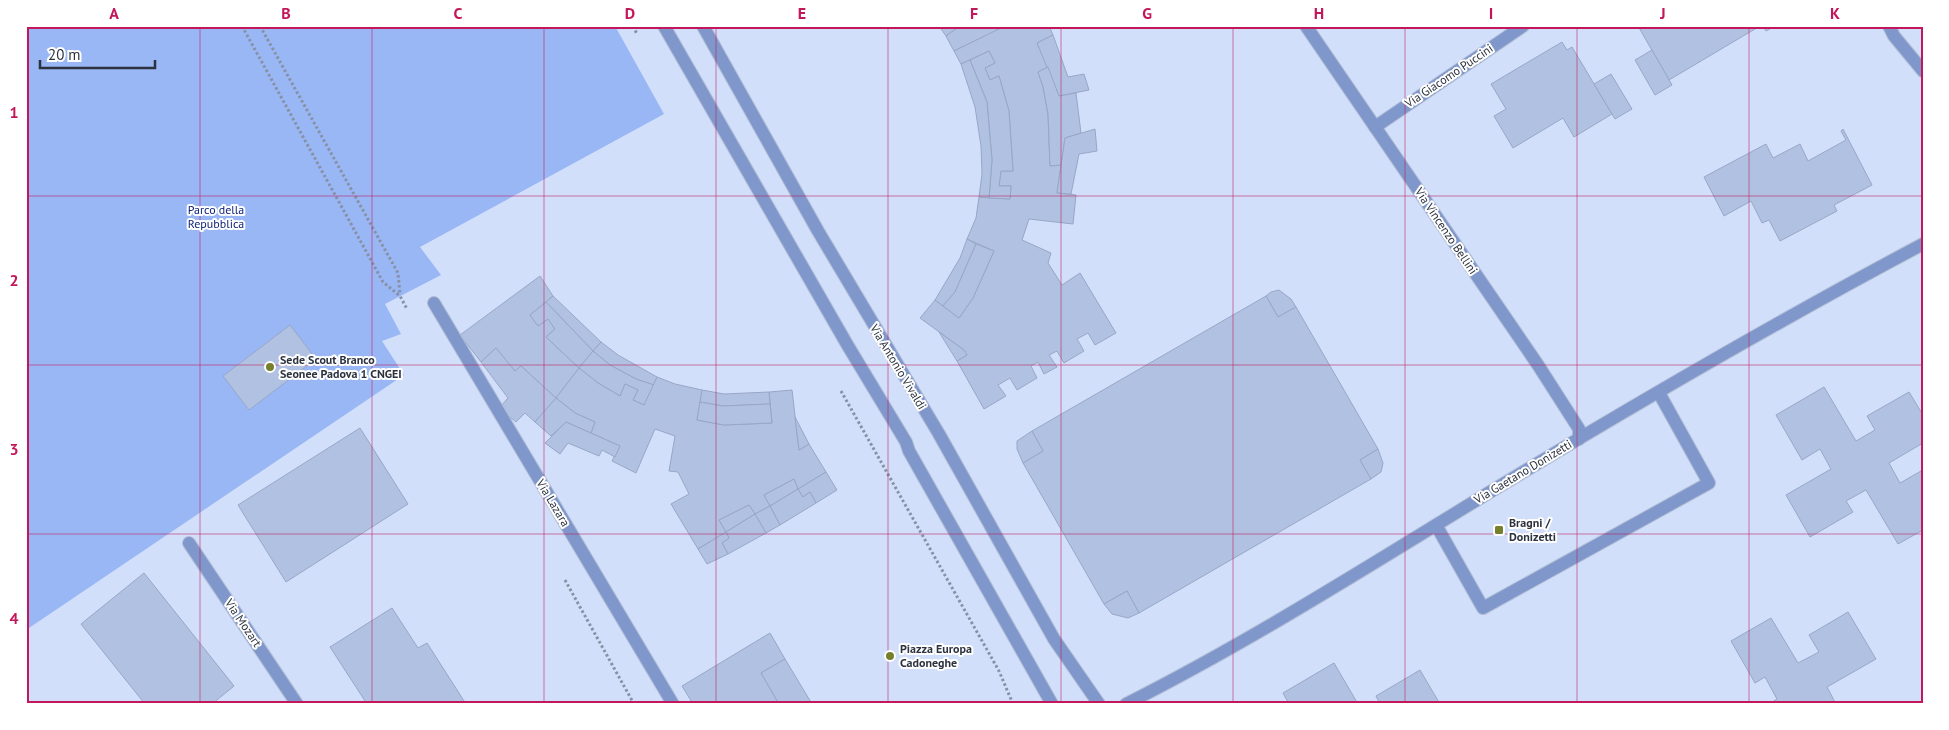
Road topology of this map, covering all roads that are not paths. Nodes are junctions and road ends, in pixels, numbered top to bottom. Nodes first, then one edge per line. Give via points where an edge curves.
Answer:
1 (664, 26) edge
2 (703, 26) edge
3 (1306, 26) edge
4 (1523, 26) edge
5 (1888, 26) edge
6 (1923, 71) edge
7 (1375, 126) junction
8 (1923, 244) edge
9 (434, 303) dead end
10 (1659, 393) junction
11 (1579, 438) junction
12 (1436, 524) junction
13 (189, 543) dead end
14 (297, 704) edge
15 (673, 704) edge
16 (1052, 704) edge
17 (1099, 704) edge
18 (1126, 704) edge

1 - 16 street via 906,442
2 - 17 street, Via Antonio Vivaldi via 1054,639
3 - 7 street, Via Vincenzo Bellini
4 - 7 street, Via Giacomo Puccini
5 - 6 street
7 - 11 street, Via Vincenzo Bellini via 1538,365 1579,429
8 - 10 street, Via Gaetano Donizetti
9 - 15 street, Via Lazara
10 - 11 street, Via Gaetano Donizetti
10 - 12 street via 1709,483 1484,608
11 - 12 street, Via Gaetano Donizetti
12 - 18 street, Via Gaetano Donizetti via 1194,670
13 - 14 street, Via Mozart

